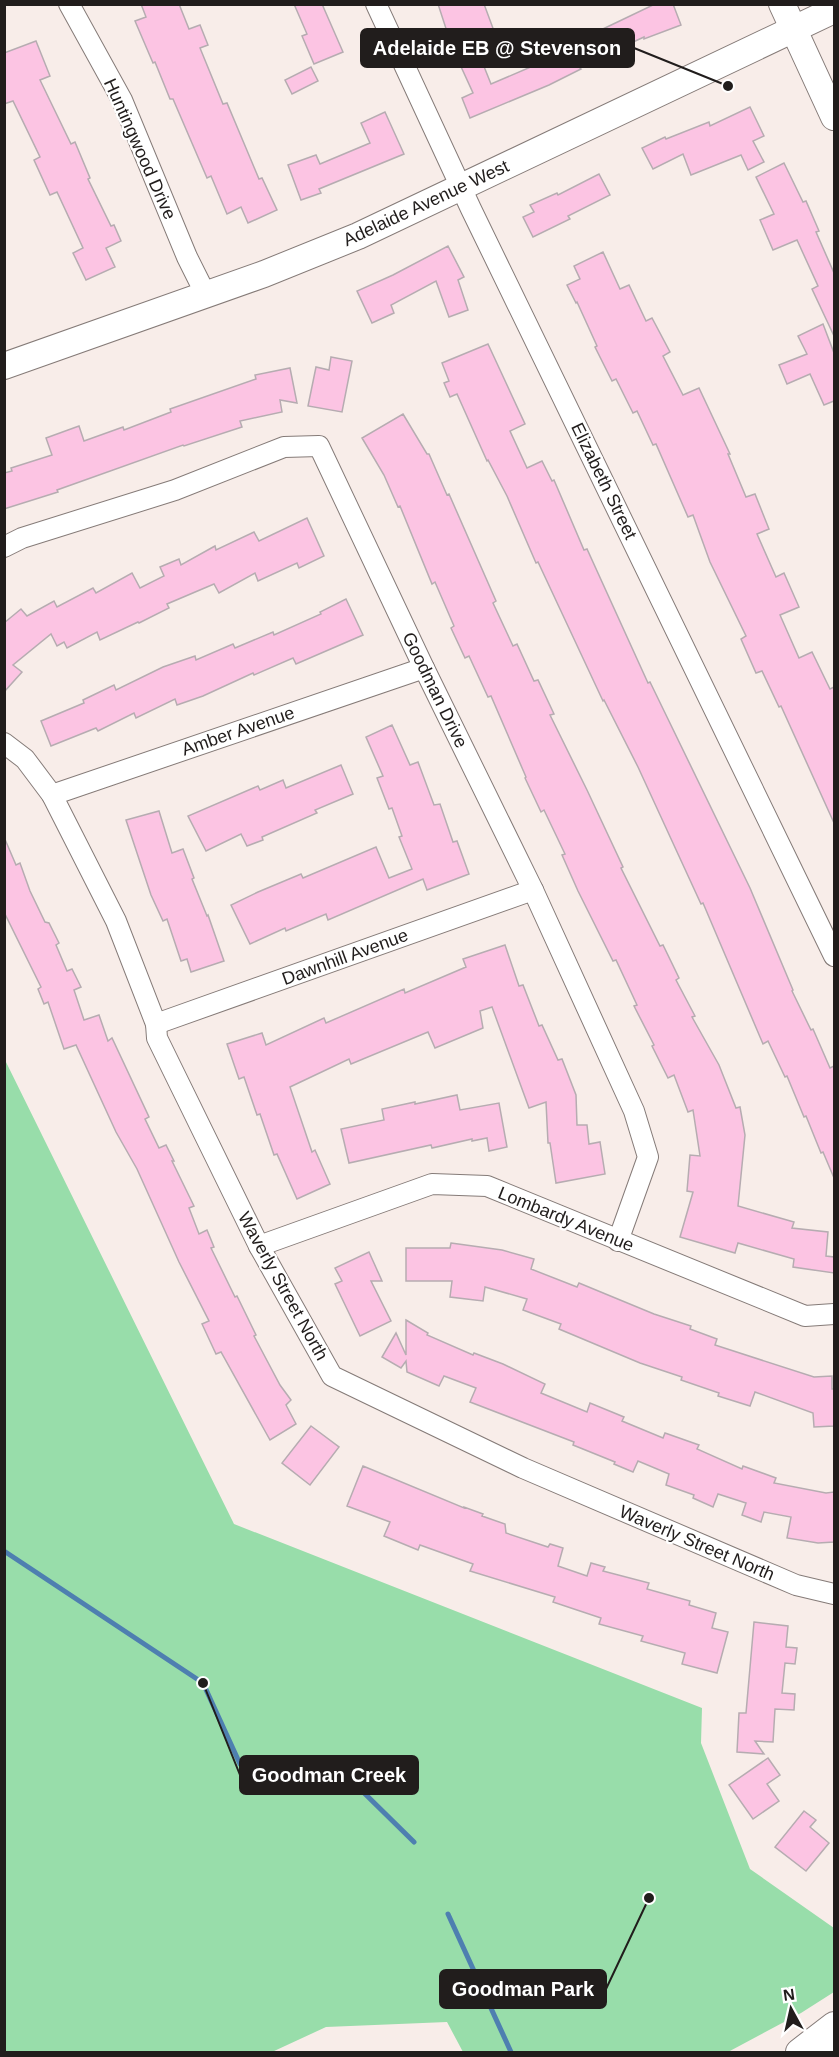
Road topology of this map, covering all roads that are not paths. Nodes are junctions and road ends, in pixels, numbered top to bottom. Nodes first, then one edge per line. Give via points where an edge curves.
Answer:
1 (69, 4) edge
2 (376, 4) edge
3 (782, 4) edge
4 (834, 10) edge
5 (793, 30) junction
6 (834, 117) edge
7 (461, 187) junction
8 (206, 295) junction
9 (4, 366) edge
10 (4, 547) edge
11 (424, 668) junction
12 (4, 742) edge
13 (52, 795) junction
14 (533, 890) junction
15 (834, 956) edge
16 (156, 1024) junction
17 (618, 1240) junction
18 (259, 1246) junction
19 (834, 1314) edge
20 (834, 1594) edge
21 (834, 2025) edge
22 (799, 2052) edge

1 - 8 street, Huntingwood Drive via 122,99
2 - 7 street, Elizabeth Street
3 - 5 main road
4 - 5 main road, Adelaide Avenue West
5 - 6 main road
5 - 7 main road, Adelaide Avenue West
7 - 8 main road, Adelaide Avenue West via 348,240
7 - 15 street, Elizabeth Street
8 - 9 main road, Adelaide Avenue West
10 - 11 street, Goodman Drive via 175,490 284,447 320,446
11 - 13 street, Amber Avenue
11 - 14 street, Goodman Drive
12 - 13 street, Waverly Street North via 25,759
13 - 16 street, Waverly Street North via 116,921
14 - 16 street, Dawnhill Avenue
14 - 17 street, Goodman Drive via 634,1111 648,1157
16 - 18 street, Waverly Street North via 157,1038
17 - 18 street, Lombardy Avenue via 488,1186 432,1184
17 - 19 street, Lombardy Avenue via 805,1316
18 - 20 street, Waverly Street North via 332,1376 534,1473 796,1585
21 - 22 main road

